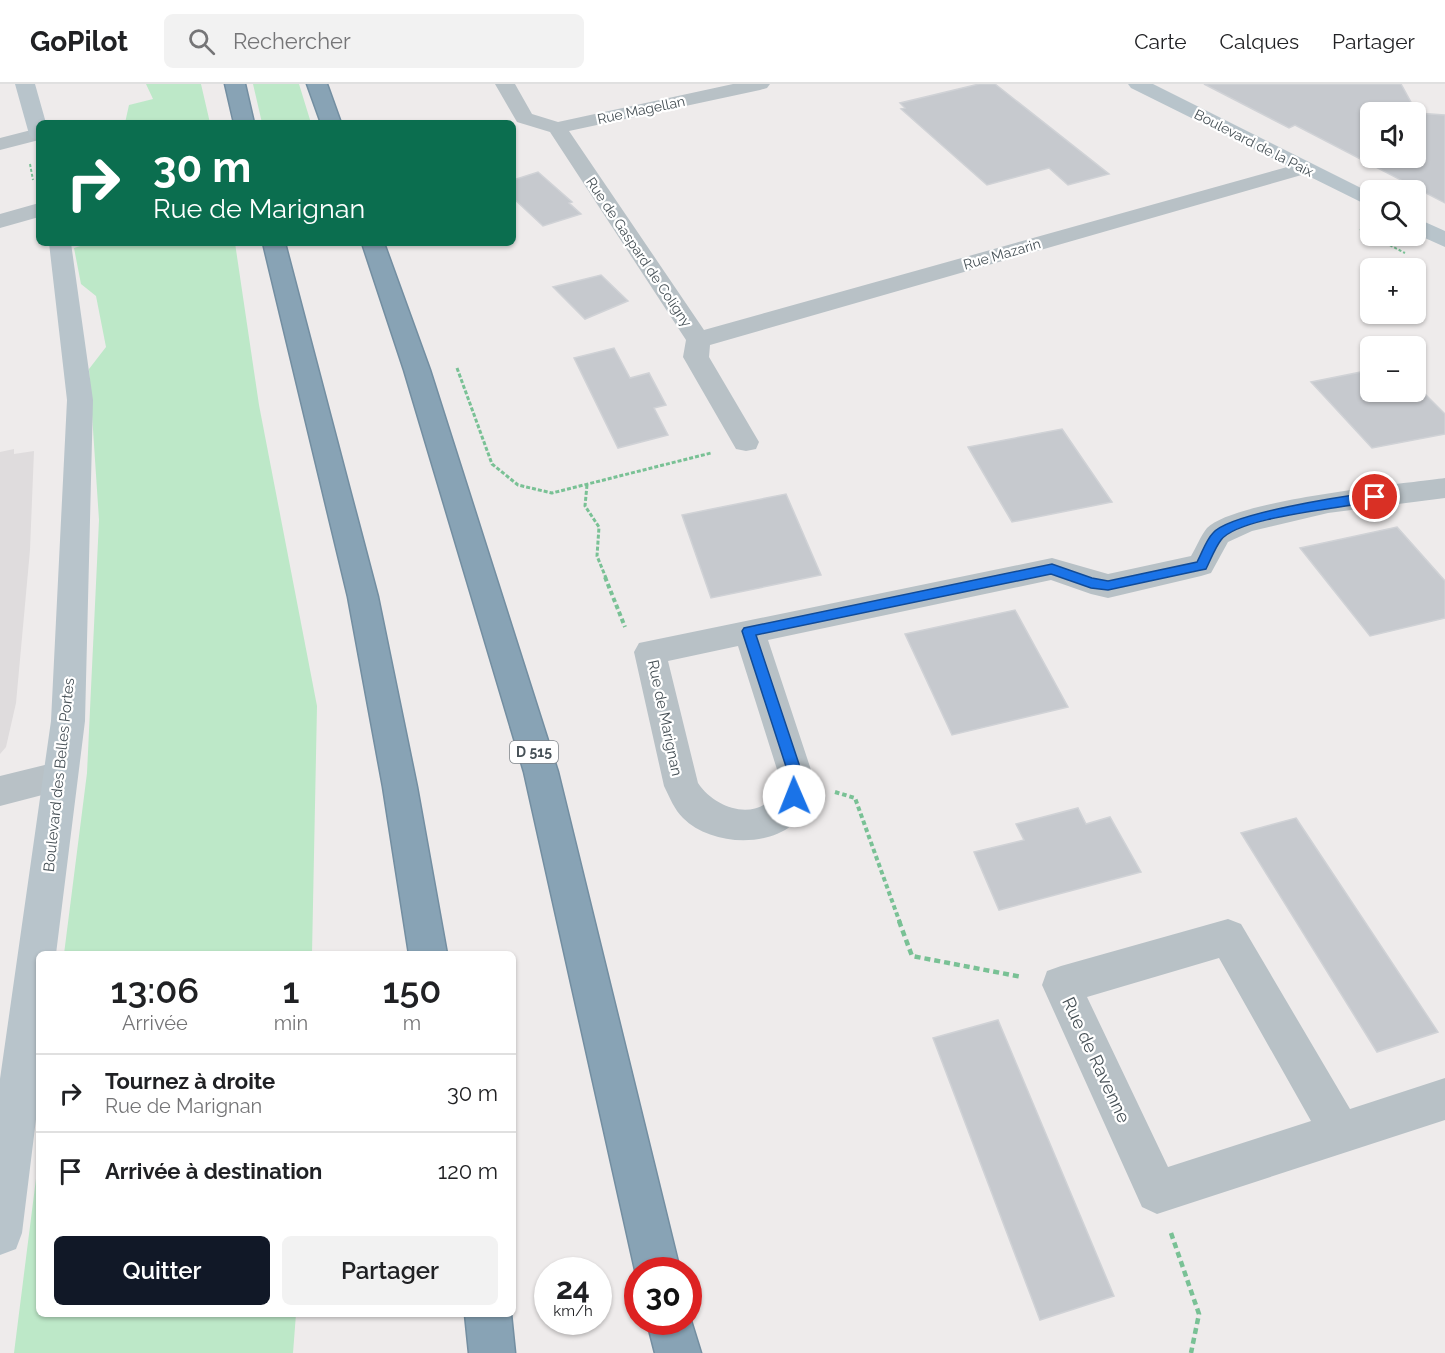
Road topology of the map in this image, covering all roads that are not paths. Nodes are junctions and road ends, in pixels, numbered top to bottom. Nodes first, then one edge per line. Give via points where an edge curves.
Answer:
1 (25, 84) edge
2 (235, 84) edge
3 (317, 84) edge
4 (505, 84) edge
5 (760, 84) edge
6 (1138, 84) edge
7 (243, 120) edge
8 (330, 120) edge
9 (36, 123) edge
10 (557, 128) junction
11 (36, 135) edge
12 (0, 144) edge
13 (1305, 168) junction
14 (1360, 196) edge
15 (36, 211) edge
16 (0, 221) edge
17 (60, 246) edge
18 (275, 246) edge
19 (374, 246) edge
20 (698, 340) junction
21 (746, 442) road end
22 (1445, 488) edge
23 (749, 631) junction
24 (61, 776) junction
25 (0, 791) edge
26 (38, 951) edge
27 (427, 951) edge
28 (36, 963) edge
29 (1445, 1099) edge
30 (1340, 1132) junction
31 (0, 1233) edge
32 (655, 1257) edge
33 (488, 1317) edge
34 (673, 1335) edge
35 (492, 1353) edge
36 (678, 1353) edge

1 - 9 street
2 - 7 highway
3 - 8 highway
4 - 10 street via 524,118
5 - 10 street, Rue Magellan
6 - 13 street, Boulevard de la Paix
10 - 20 street, Rue de Gaspard de Coligny
11 - 12 street
13 - 14 street, Boulevard de la Paix
13 - 20 street, Rue Mazarin
15 - 16 street
17 - 24 street, Boulevard des Belles Portes via 80,400 68,721
18 - 27 highway via 363,597
19 - 32 highway, D 515 via 417,370 541,772
20 - 21 street, Rue de Gaspard de Coligny via 696,357
22 - 23 street, Rue de Marignan via 1328,503 1244,522 1218,535 1201,565 1120,583 1091,583 1052,569
23 - 23 street, Rue de Marignan via 798,782 782,814 759,823 733,826 691,804 680,784 650,652
24 - 25 street
24 - 26 street, Boulevard des Belles Portes
28 - 31 street, Boulevard des Belles Portes
29 - 30 street
30 - 30 street, Rue de Ravenne via 1228,938 1061,985 1157,1192
33 - 35 highway
34 - 36 highway

